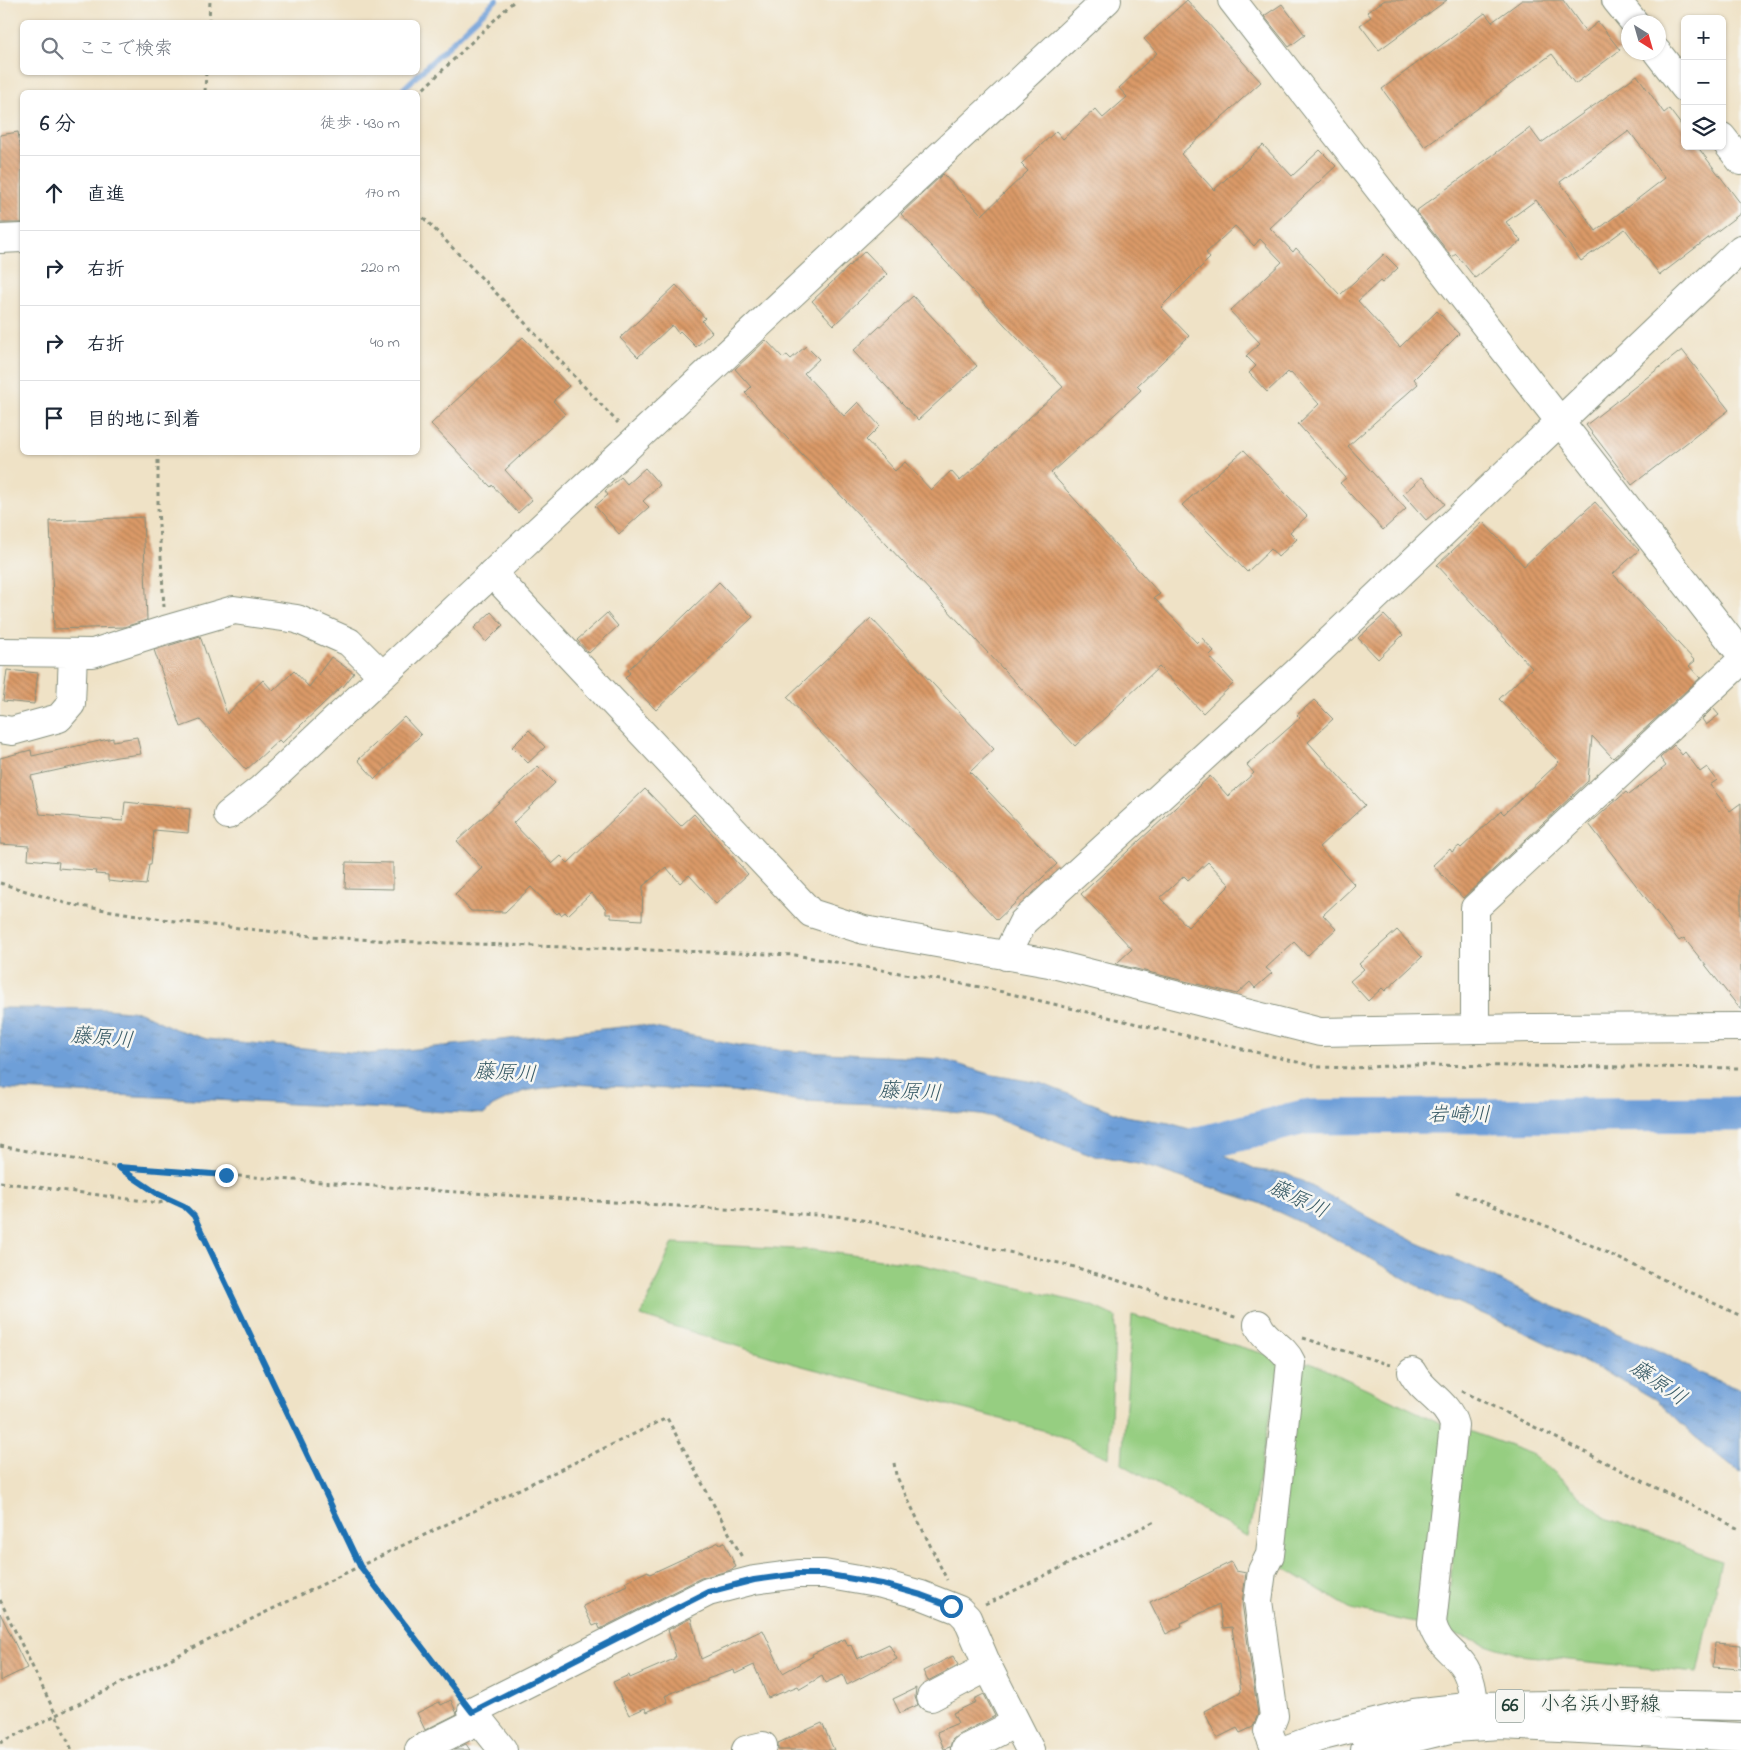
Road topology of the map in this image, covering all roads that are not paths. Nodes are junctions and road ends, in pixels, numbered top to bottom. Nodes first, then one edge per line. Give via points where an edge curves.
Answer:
1 (1107, 0) edge
2 (1232, 0) edge
3 (1616, 0) edge
4 (1628, 15) edge
5 (1663, 60) edge
6 (1681, 83) edge
7 (1726, 142) edge
8 (1741, 161) edge
9 (20, 238) edge
10 (0, 239) edge
11 (1741, 249) edge
12 (1560, 422) junction
13 (492, 573) junction
14 (0, 652) edge
15 (73, 653) junction
16 (1741, 654) edge
17 (1741, 661) edge
18 (382, 675) junction
19 (0, 729) edge
20 (228, 815) dead end
21 (1006, 956) junction
22 (1741, 1027) edge
23 (1475, 1029) junction
24 (1258, 1324) road end
25 (1412, 1372) road end
26 (988, 1667) junction
27 (931, 1698) dead end
28 (1474, 1706) junction
29 (1741, 1706) edge
30 (475, 1716) junction
31 (1016, 1722) junction
32 (1741, 1737) edge
33 (965, 1749) edge
34 (419, 1750) edge
35 (503, 1750) edge
36 (1030, 1750) edge
37 (1276, 1750) edge
38 (1285, 1750) edge
39 (1365, 1750) edge

1 - 13 street
2 - 12 street
3 - 4 street
5 - 6 street
7 - 8 street
9 - 10 street
11 - 12 street
12 - 16 street
12 - 21 street via 1296,673 1023,922
13 - 18 street
13 - 21 street via 811,913 864,930
14 - 15 street
15 - 18 street via 93,653 234,610 297,620 348,642
15 - 19 street via 71,704 59,718 12,731
17 - 23 street via 1475,908
18 - 20 street via 261,789
21 - 23 street via 1049,963 1320,1032
22 - 23 street
24 - 37 street via 1291,1362 1270,1555 1262,1571 1258,1601 1274,1716 1268,1731
25 - 28 street via 1446,1410 1454,1426 1432,1623 1440,1642 1464,1666 1472,1687
26 - 27 street
26 - 30 street via 962,1613 921,1595 882,1584 824,1574 798,1574 754,1580 708,1592
26 - 31 street
28 - 29 street, 小名浜小野線 / 66
28 - 38 street, 小名浜小野線 / 66 via 1414,1713 1323,1736
30 - 34 street
30 - 35 street
31 - 33 street
31 - 36 street
32 - 39 street, 小名浜小野線 / 66 via 1500,1725 1454,1728

